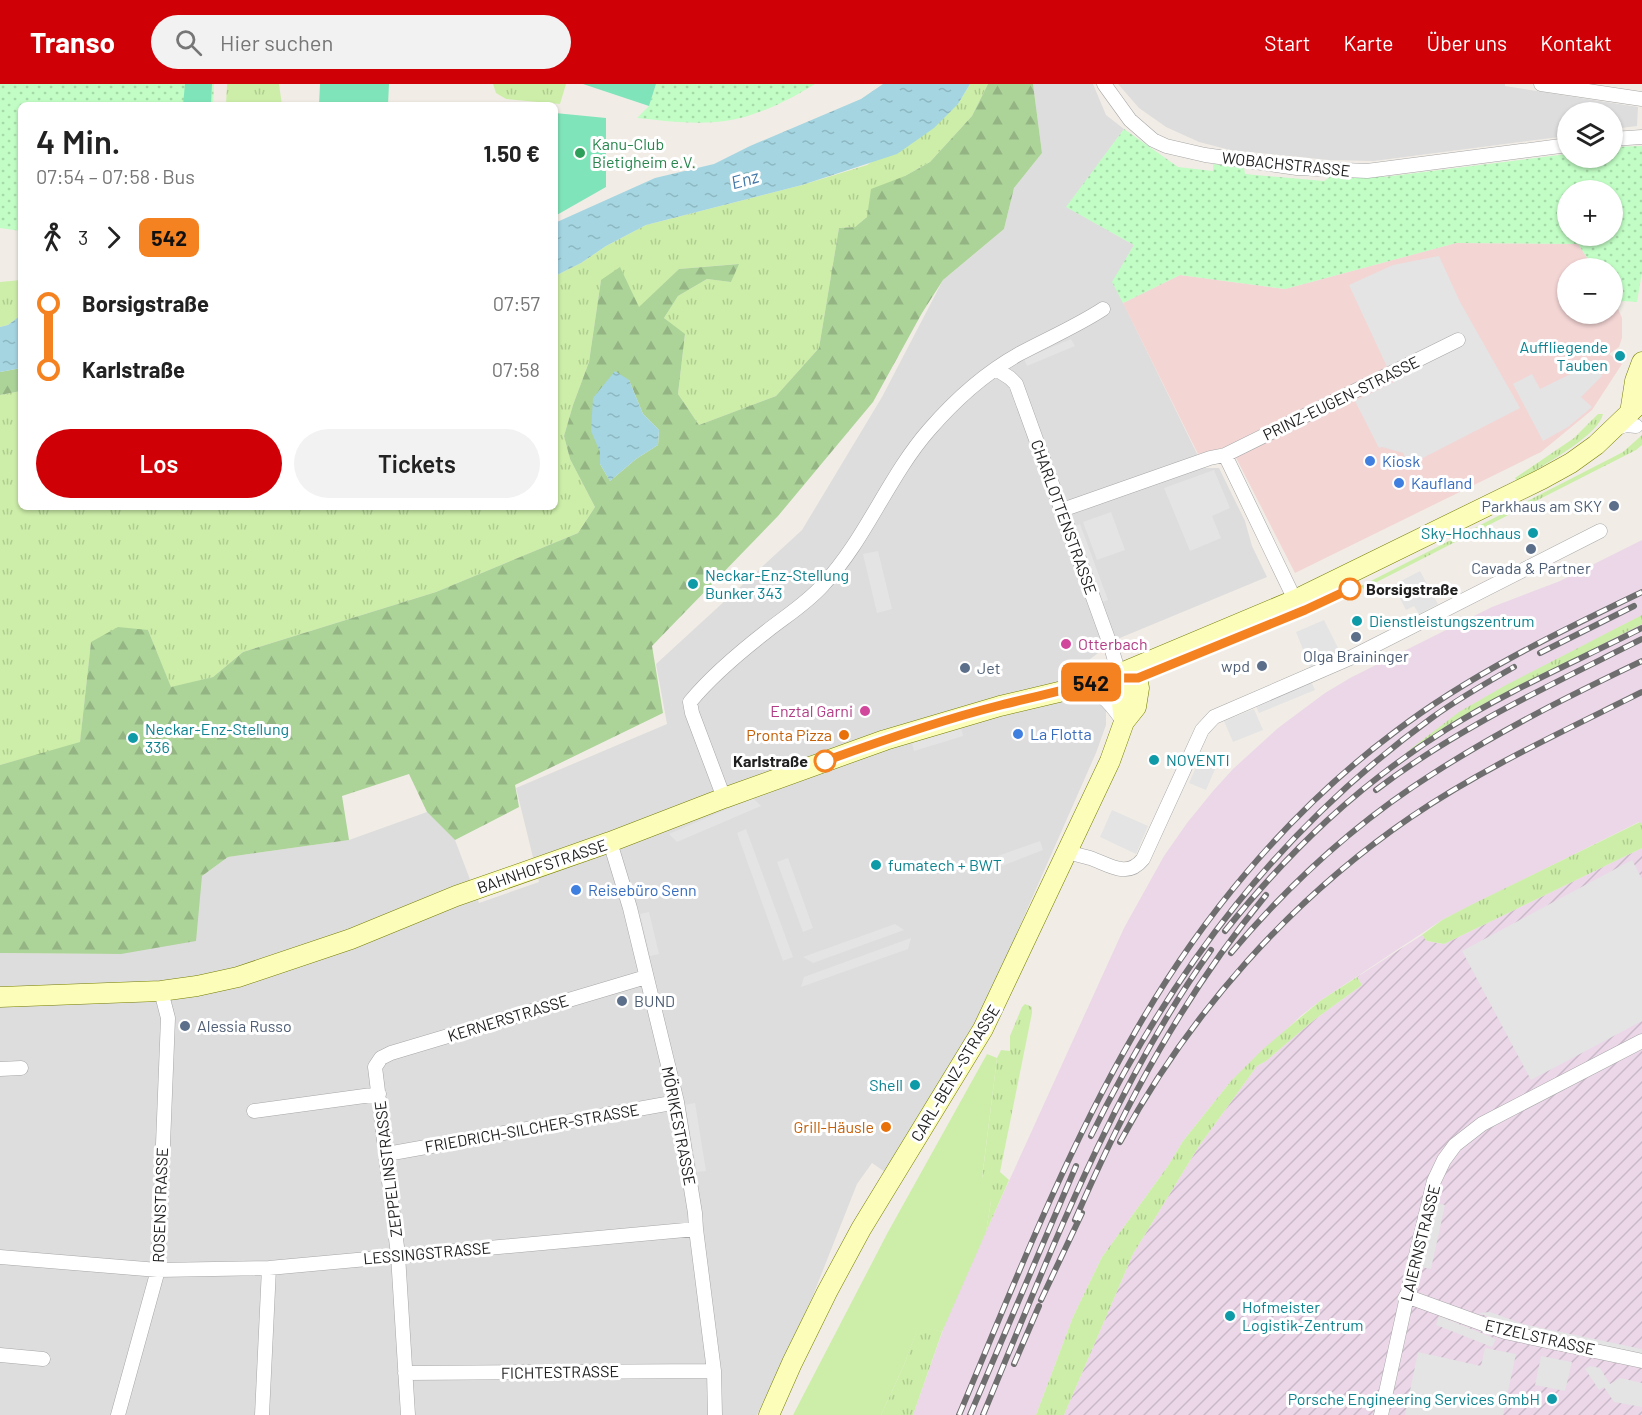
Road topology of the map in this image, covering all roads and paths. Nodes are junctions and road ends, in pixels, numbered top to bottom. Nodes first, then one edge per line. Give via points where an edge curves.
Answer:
1 (1104, 84) edge
2 (1541, 84) edge
3 (1642, 99) edge
4 (1642, 137) edge
5 (1623, 138) edge
6 (1557, 146) edge
7 (1103, 309) dead end
8 (1458, 340) dead end
9 (1642, 362) edge
10 (996, 369) junction
11 (1636, 413) edge
12 (1225, 455) junction
13 (1062, 510) junction
14 (1600, 531) dead end
15 (1295, 600) junction
16 (1127, 671) junction
17 (1076, 687) junction
18 (1124, 722) junction
19 (724, 798) junction
20 (610, 842) junction
21 (1067, 852) junction
22 (646, 977) junction
23 (161, 991) junction
24 (0, 997) edge
25 (1642, 1041) edge
26 (375, 1067) joint
27 (21, 1068) dead end
28 (0, 1070) edge
29 (379, 1094) junction
30 (677, 1102) junction
31 (254, 1111) dead end
32 (387, 1154) junction
33 (696, 1229) junction
34 (398, 1255) junction
35 (0, 1257) edge
36 (269, 1268) junction
37 (158, 1270) junction
38 (1406, 1296) junction
39 (0, 1355) edge
40 (43, 1359) dead end
41 (1642, 1361) edge
42 (714, 1371) junction
43 (405, 1373) junction
44 (118, 1415) edge
45 (262, 1415) edge
46 (408, 1415) edge
47 (715, 1415) edge
48 (769, 1415) edge
49 (1381, 1415) edge

1 - 6 street, WOBACHSTRASSE via 1124,115 1153,140 1205,155 1367,171
2 - 3 street
4 - 5 street
7 - 10 street
8 - 12 street, PRINZ-EUGEN-STRASSE
9 - 11 street, BAHNHOFSTRASSE via 1635,381
10 - 13 street, CHARLOTTENSTRASSE via 1016,384
10 - 19 street via 928,431 823,585 735,657 690,702
11 - 15 street, BAHNHOFSTRASSE via 1571,463 1542,479
12 - 13 street, PRINZ-EUGEN-STRASSE
12 - 15 street
13 - 16 street, CHARLOTTENSTRASSE via 1112,649
14 - 21 street via 1350,658 1214,717 1202,730 1143,858 1133,868 1116,870
15 - 16 street, BAHNHOFSTRASSE
16 - 17 street, BAHNHOFSTRASSE
16 - 18 street, CARL-BENZ-STRASSE
17 - 18 street via 1108,699
17 - 19 street, BAHNHOFSTRASSE via 895,737
18 - 21 street, CARL-BENZ-STRASSE
19 - 20 street, BAHNHOFSTRASSE
20 - 22 street, MÖRIKESTRASSE
20 - 23 street, BAHNHOFSTRASSE via 238,977
21 - 48 street, CARL-BENZ-STRASSE via 983,1029 861,1229
22 - 26 street, KERNERSTRASSE via 391,1053
22 - 30 street, MÖRIKESTRASSE
23 - 24 street, BAHNHOFSTRASSE
23 - 37 street, ROSENSTRASSE via 168,1018
25 - 38 street, LAIERNSTRASSE via 1491,1118 1455,1145 1434,1181
26 - 29 street, ZEPPELINSTRASSE
27 - 28 street
29 - 31 street
29 - 32 street, ZEPPELINSTRASSE
30 - 32 street, FRIEDRICH-SILCHER-STRASSE
30 - 33 street, MÖRIKESTRASSE
32 - 34 street, ZEPPELINSTRASSE
33 - 34 street, LESSINGSTRASSE
33 - 42 street, MÖRIKESTRASSE
34 - 36 street, LESSINGSTRASSE
34 - 43 street, ZEPPELINSTRASSE
35 - 37 street, LESSINGSTRASSE
36 - 37 street, LESSINGSTRASSE
36 - 45 street
37 - 44 street, ROSENSTRASSE
38 - 41 street, ETZELSTRASSE via 1505,1332
38 - 49 street, LAIERNSTRASSE
39 - 40 street
42 - 43 street, FICHTESTRASSE
42 - 47 street, MÖRIKESTRASSE
43 - 46 street, ZEPPELINSTRASSE

